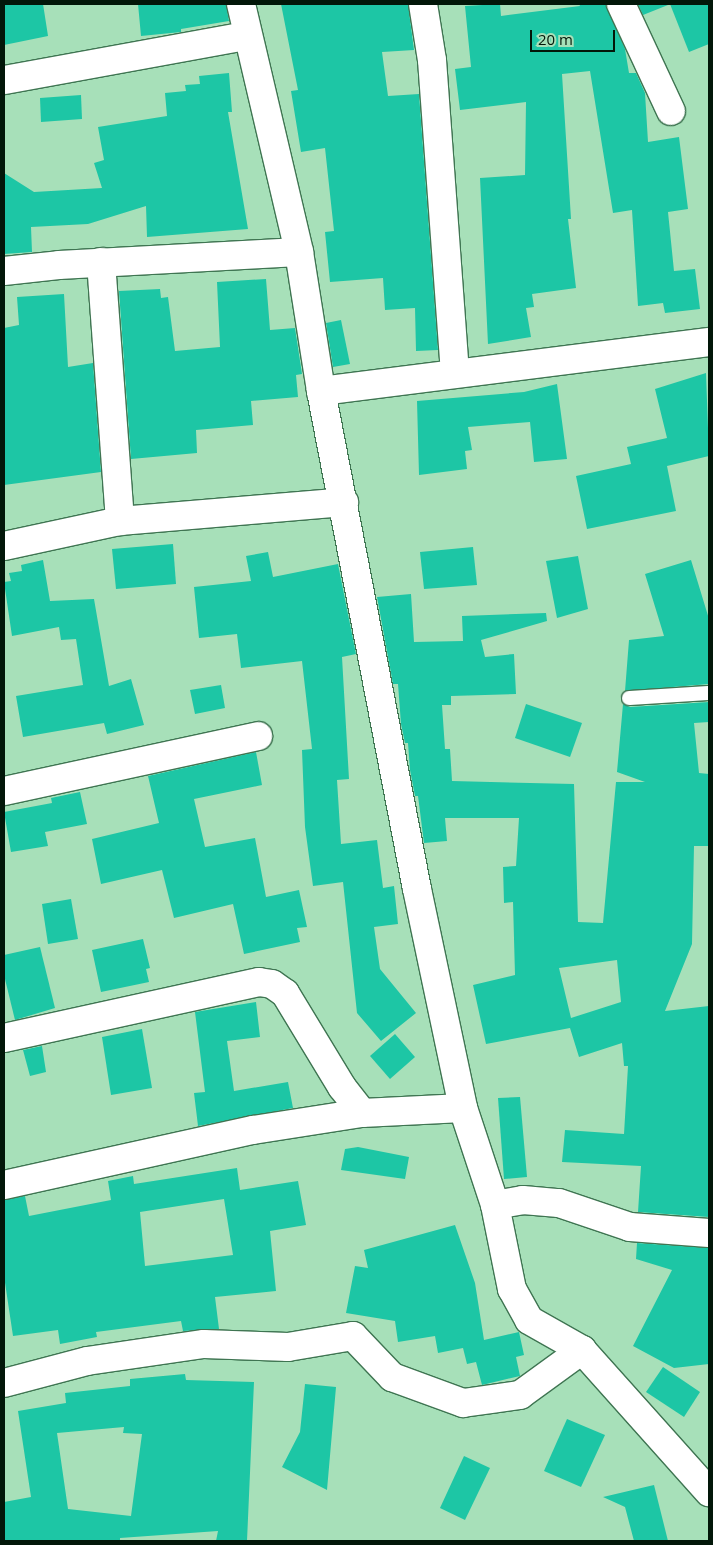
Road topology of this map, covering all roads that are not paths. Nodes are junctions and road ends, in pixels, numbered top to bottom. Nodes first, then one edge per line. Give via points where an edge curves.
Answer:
1 (241, 4) edge
2 (423, 4) edge
3 (621, 4) edge
4 (247, 36) junction
5 (4, 80) edge
6 (670, 111) dead end
7 (299, 252) junction
8 (101, 262) junction
9 (4, 271) edge
10 (709, 342) edge
11 (455, 373) junction
12 (321, 390) junction
13 (344, 502) junction
14 (120, 521) junction
15 (4, 546) edge
16 (709, 693) edge
17 (629, 698) dead end
18 (258, 736) dead end
19 (4, 791) edge
20 (4, 1038) edge
21 (463, 1108) junction
22 (362, 1113) junction
23 (4, 1185) edge
24 (495, 1205) junction
25 (709, 1233) edge
26 (582, 1350) junction
27 (4, 1383) edge
28 (709, 1492) edge

1 - 4 street
2 - 11 street via 432,60
3 - 6 street
4 - 5 street
4 - 7 street
7 - 8 street
7 - 12 street
8 - 9 street
8 - 14 street
10 - 11 street
11 - 12 street
12 - 13 street
13 - 14 street
13 - 21 street via 417,889
14 - 15 street
16 - 17 lane
18 - 19 street
20 - 22 street via 259,982 272,984 285,993
21 - 22 street
21 - 24 street
22 - 23 street via 253,1130
24 - 25 street via 523,1200 559,1203 630,1227
24 - 26 street via 512,1289 530,1320
26 - 27 street via 520,1395 463,1403 392,1377 353,1336 288,1347 204,1344 87,1361
26 - 28 street

